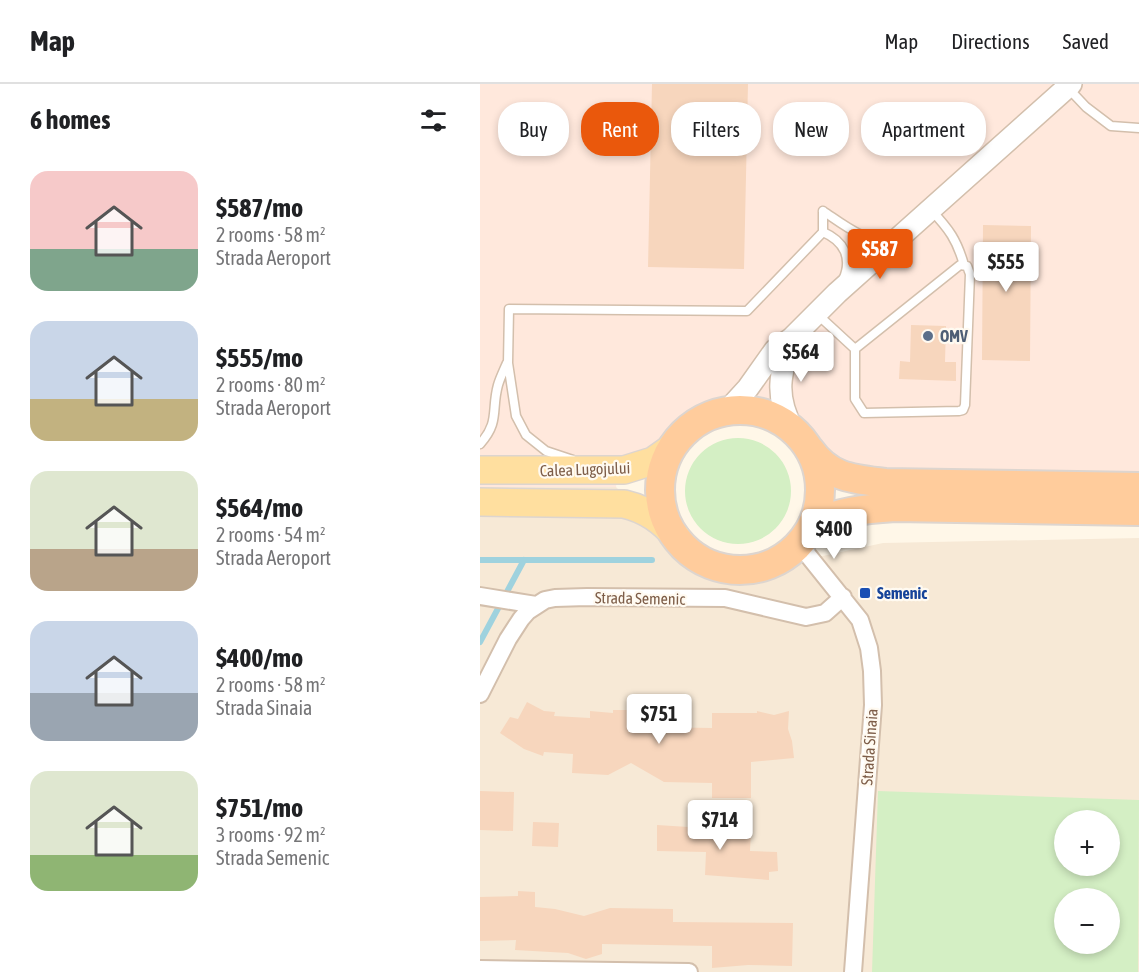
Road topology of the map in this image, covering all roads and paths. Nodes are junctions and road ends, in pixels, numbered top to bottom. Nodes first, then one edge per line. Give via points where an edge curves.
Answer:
1 (1069, 86) edge
2 (1139, 128) edge
3 (932, 210) junction
4 (823, 232) junction
5 (897, 239) junction
6 (964, 265) junction
7 (837, 293) junction
8 (817, 314) junction
9 (792, 339) junction
10 (855, 348) junction
11 (508, 363) junction
12 (726, 412) junction
13 (679, 438) junction
14 (800, 438) junction
15 (480, 444) edge
16 (480, 470) edge
17 (610, 471) junction
18 (1139, 487) edge
19 (480, 502) edge
20 (1139, 511) edge
21 (805, 535) junction
22 (678, 538) junction
23 (480, 596) edge
24 (843, 597) junction
25 (536, 605) junction
26 (480, 694) edge
27 (480, 969) edge
28 (689, 972) edge
29 (853, 972) edge

1 - 2 lane via 1086,107 1111,126
1 - 3 street
3 - 5 street
3 - 6 lane via 952,234
4 - 5 lane via 824,211 864,236 881,241
4 - 7 lane via 841,242 846,254 846,274
4 - 11 lane via 747,311 509,309
5 - 7 street
6 - 10 lane
6 - 10 lane via 970,274 963,410 864,413 855,399
7 - 8 street
8 - 9 street
8 - 10 lane
9 - 12 street via 775,350
9 - 14 street via 780,388 783,412
11 - 15 lane via 498,386 495,418
11 - 17 lane via 516,416 526,435 546,451
12 - 13 highway via 701,420
12 - 14 highway via 762,413 776,418
13 - 17 main road, Calea Lugojului via 653,461
13 - 22 highway via 665,463 661,492 664,513
14 - 18 highway via 826,468 866,481
14 - 21 highway via 816,464 820,485 819,506
16 - 17 main road, Calea Lugojului
19 - 22 main road, Calea Lugojului via 624,504 654,516
20 - 21 highway via 895,507 837,514
21 - 22 highway via 778,560 740,570 702,560
21 - 24 street, Strada Sinaia
23 - 25 street
24 - 25 street, Strada Semenic via 825,612 806,617 725,598 565,598
24 - 29 street, Strada Sinaia via 861,620 869,648 873,705
25 - 26 street via 514,628
27 - 28 street

